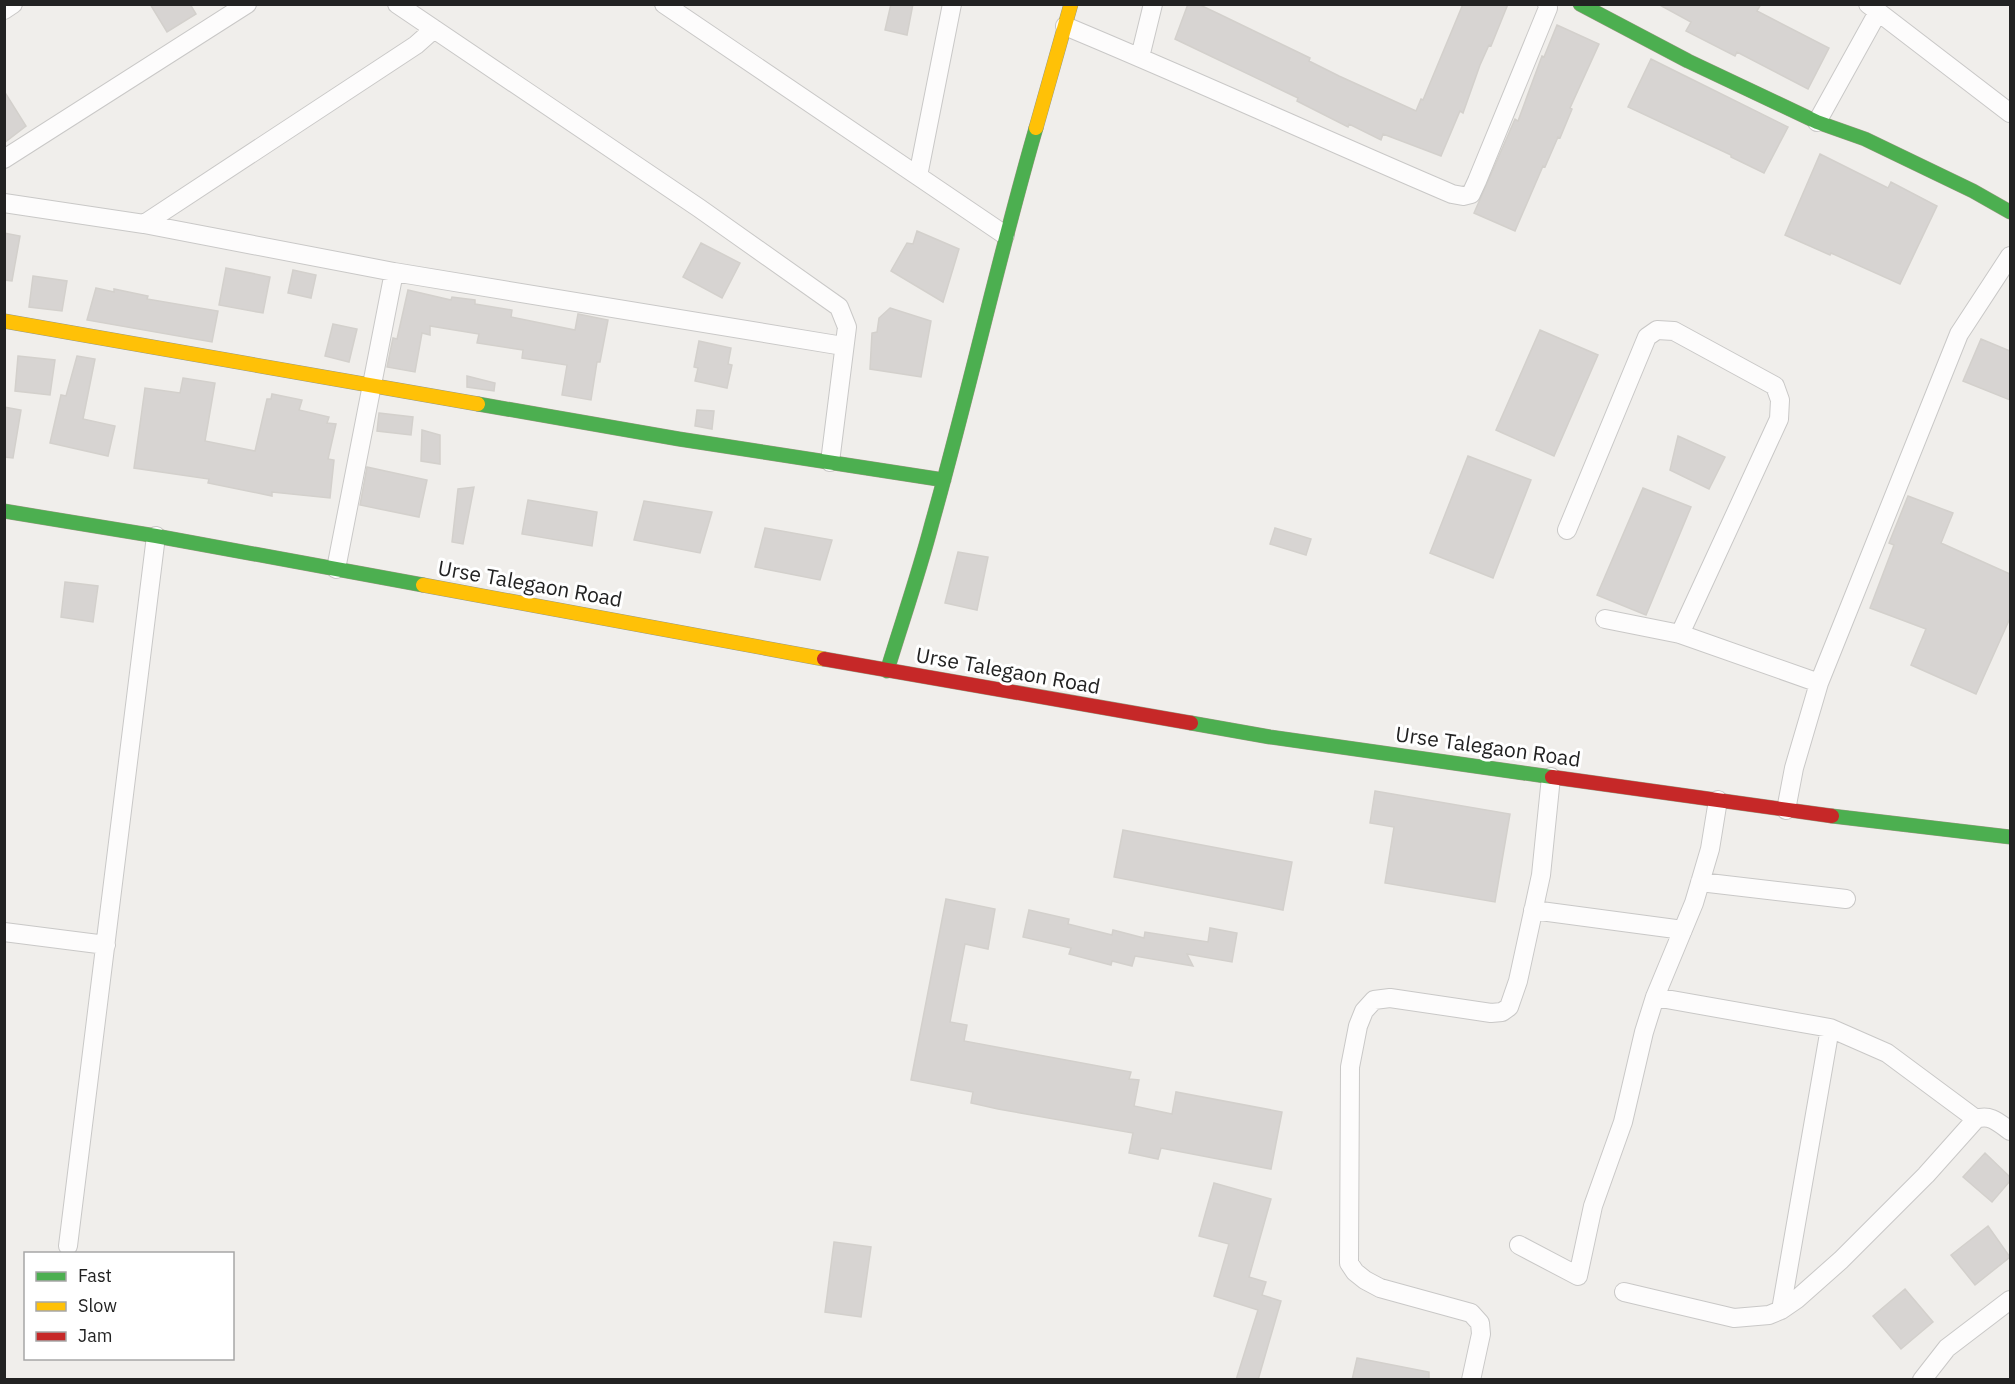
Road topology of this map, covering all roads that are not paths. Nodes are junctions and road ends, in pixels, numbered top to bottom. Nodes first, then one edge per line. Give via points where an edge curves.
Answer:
1 (13, 4) edge
2 (247, 4) edge
3 (397, 4) edge
4 (663, 4) edge
5 (952, 4) edge
6 (1071, 4) edge
7 (1153, 4) edge
8 (1547, 4) edge
9 (1587, 6) edge
10 (1873, 8) edge
11 (4, 10) edge
12 (1065, 26) junction
13 (434, 29) junction
14 (1140, 57) junction
15 (2010, 113) edge
16 (1817, 122) junction
17 (4, 159) edge
18 (918, 176) junction
19 (4, 202) edge
20 (2010, 212) edge
21 (144, 224) junction
22 (1005, 235) junction
23 (2010, 256) edge
24 (394, 272) junction
25 (4, 321) edge
26 (843, 346) junction
27 (372, 385) junction
28 (830, 462) junction
29 (944, 480) junction
30 (4, 511) edge
31 (1567, 530) dead end
32 (156, 536) junction
33 (336, 569) junction
34 (1605, 618) dead end
35 (1680, 634) junction
36 (887, 671) junction
37 (1819, 683) junction
38 (1551, 777) junction
39 (1718, 800) junction
40 (1786, 810) junction
41 (2010, 837) edge
42 (1700, 882) junction
43 (1846, 899) dead end
44 (1533, 910) junction
45 (1683, 930) junction
46 (4, 932) edge
47 (106, 945) junction
48 (1655, 998) junction
49 (1830, 1028) junction
50 (1976, 1119) junction
51 (2010, 1131) edge
52 (1519, 1245) dead end
53 (68, 1246) dead end
54 (1624, 1292) dead end
55 (2010, 1300) edge
56 (1781, 1310) junction
57 (1471, 1380) edge
58 (1922, 1380) edge

1 - 11 street
2 - 17 street
3 - 13 street
4 - 18 street
5 - 18 street
6 - 12 main road
7 - 14 street
8 - 14 street via 1477,181 1471,194 1463,196
9 - 16 main road via 1688,61
10 - 15 street
10 - 16 street
12 - 14 street
12 - 22 main road
13 - 21 street via 416,45
13 - 26 street via 839,307 847,327
16 - 20 main road via 1865,139
18 - 22 street
19 - 21 street
21 - 24 street
22 - 29 main road
23 - 37 street via 1959,334
24 - 26 street
24 - 27 street
25 - 27 main road
26 - 28 street
27 - 28 main road
27 - 33 street
28 - 29 main road
29 - 36 main road
30 - 32 main road, Urse Talegaon Road
31 - 35 street via 1647,337 1657,330 1674,331 1774,386 1780,400 1779,418
32 - 33 main road, Urse Talegaon Road
32 - 47 street
33 - 36 main road, Urse Talegaon Road
34 - 35 street
35 - 37 street
36 - 38 main road, Urse Talegaon Road via 1270,737
37 - 40 street
38 - 39 main road, Urse Talegaon Road
38 - 44 street via 1541,875
39 - 40 main road, Urse Talegaon Road
39 - 42 street
40 - 41 main road, Urse Talegaon Road
42 - 43 street
42 - 45 street
44 - 45 street
44 - 57 street via 1509,1007 1491,1013 1390,998 1374,1000 1358,1026 1350,1067 1349,1263 1355,1272 1380,1288 1471,1313 1480,1323 1481,1334
45 - 48 street
46 - 47 street
47 - 53 street
48 - 49 street
48 - 52 street via 1623,1122 1593,1206 1578,1276
49 - 50 street via 1887,1053
49 - 56 street
50 - 51 street via 1994,1119
50 - 56 street via 1841,1260
54 - 56 street via 1734,1318
55 - 58 street via 1947,1348

